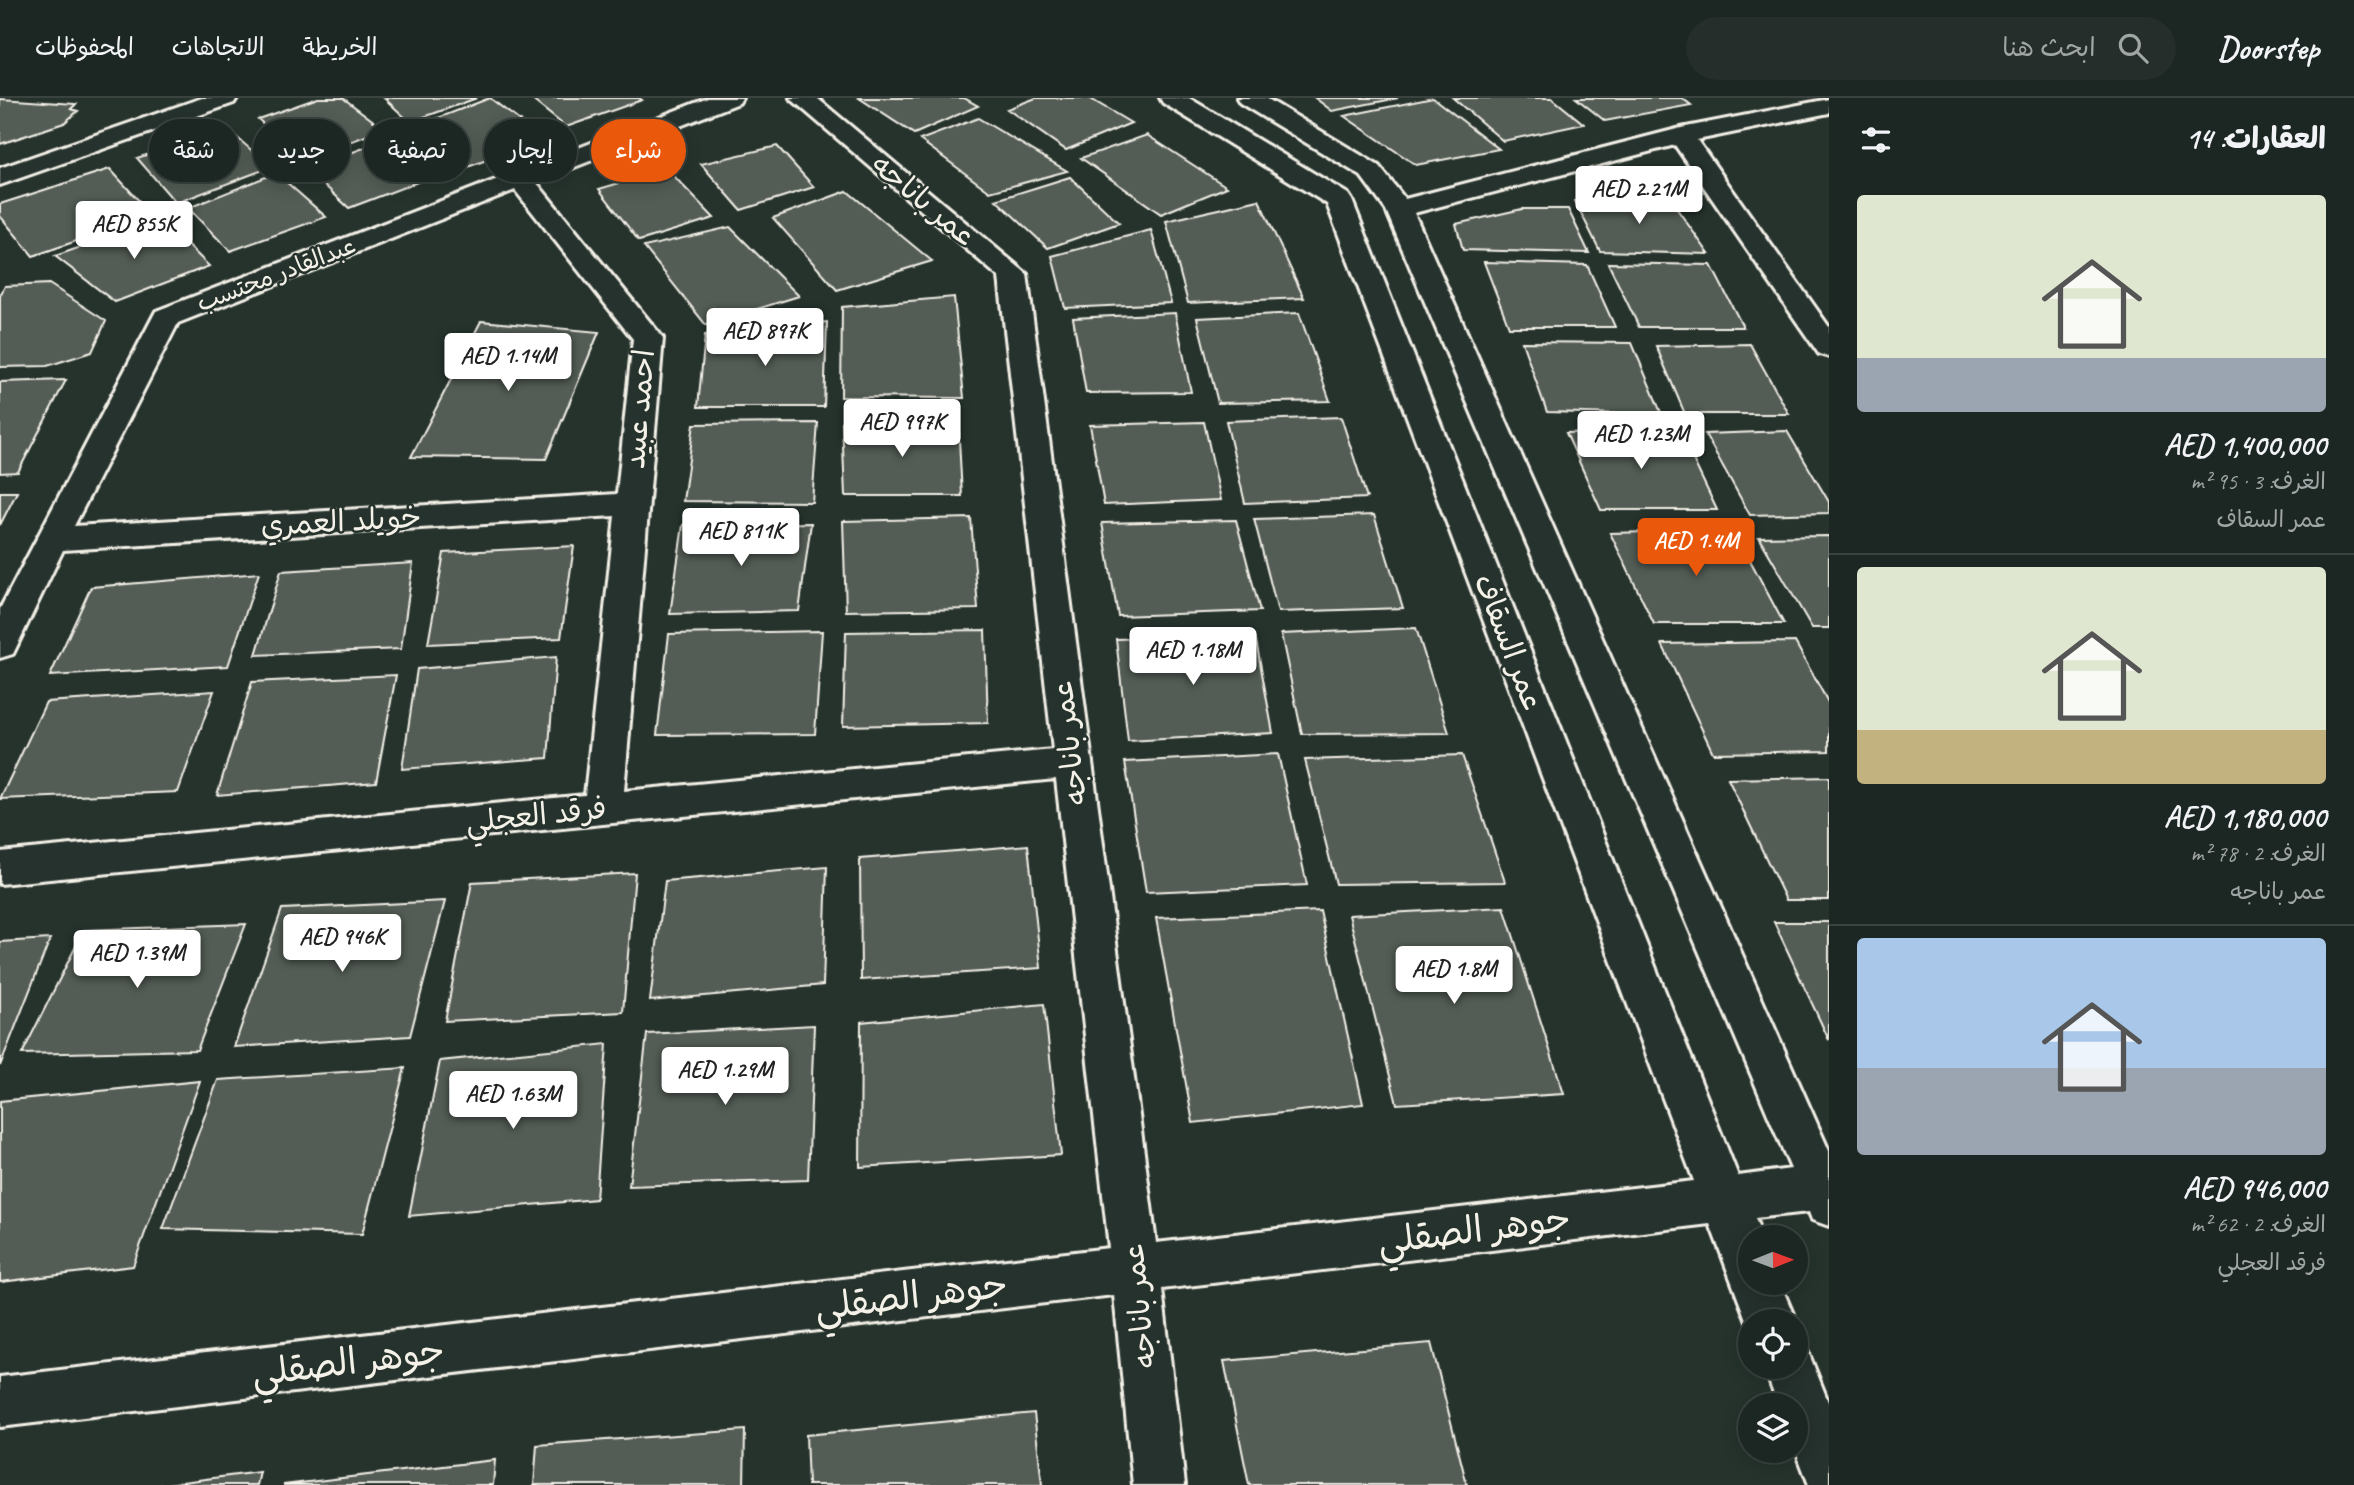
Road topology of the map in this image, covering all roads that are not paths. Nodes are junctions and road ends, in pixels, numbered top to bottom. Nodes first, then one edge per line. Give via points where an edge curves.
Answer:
1 (225, 98) edge
2 (730, 98) edge
3 (802, 98) edge
4 (1172, 98) edge
5 (1249, 98) edge
6 (1829, 106) edge
7 (1681, 136) junction
8 (577, 156) edge
9 (0, 177) edge
10 (510, 182) edge
11 (523, 182) edge
12 (1399, 209) junction
13 (1829, 348) edge
14 (631, 503) junction
15 (51, 539) junction
16 (0, 645) edge
17 (1071, 763) junction
18 (603, 808) junction
19 (0, 868) edge
20 (1825, 1196) edge
21 (1724, 1200) junction
22 (1738, 1236) edge
23 (1135, 1268) junction
24 (1794, 1379) edge
25 (0, 1402) edge
26 (1829, 1470) edge
27 (1159, 1485) edge

1 - 9 street
2 - 8 street, عبدالقادر محتسب
3 - 17 street, عمر باناجه via 1013,274
4 - 21 street, عمر السقاف via 1339,200
5 - 12 street via 1370,171
6 - 7 street
7 - 12 street
7 - 13 street
10 - 15 street, عبدالقادر محتسب via 166,317
11 - 14 street, احمد عبيد via 648,338
12 - 20 street
14 - 15 street, خويلد العمري
14 - 18 street, احمد عبيد
15 - 16 street, عبدالقادر محتسب
17 - 18 street, فرقد العجلي
17 - 23 street, عمر باناجه
18 - 19 street, فرقد العجلي
20 - 21 street, جوهر الصقلي
21 - 22 street, عمر السقاف
21 - 23 street, جوهر الصقلي
23 - 25 street, جوهر الصقلي
23 - 27 street, عمر باناجه
24 - 26 street

